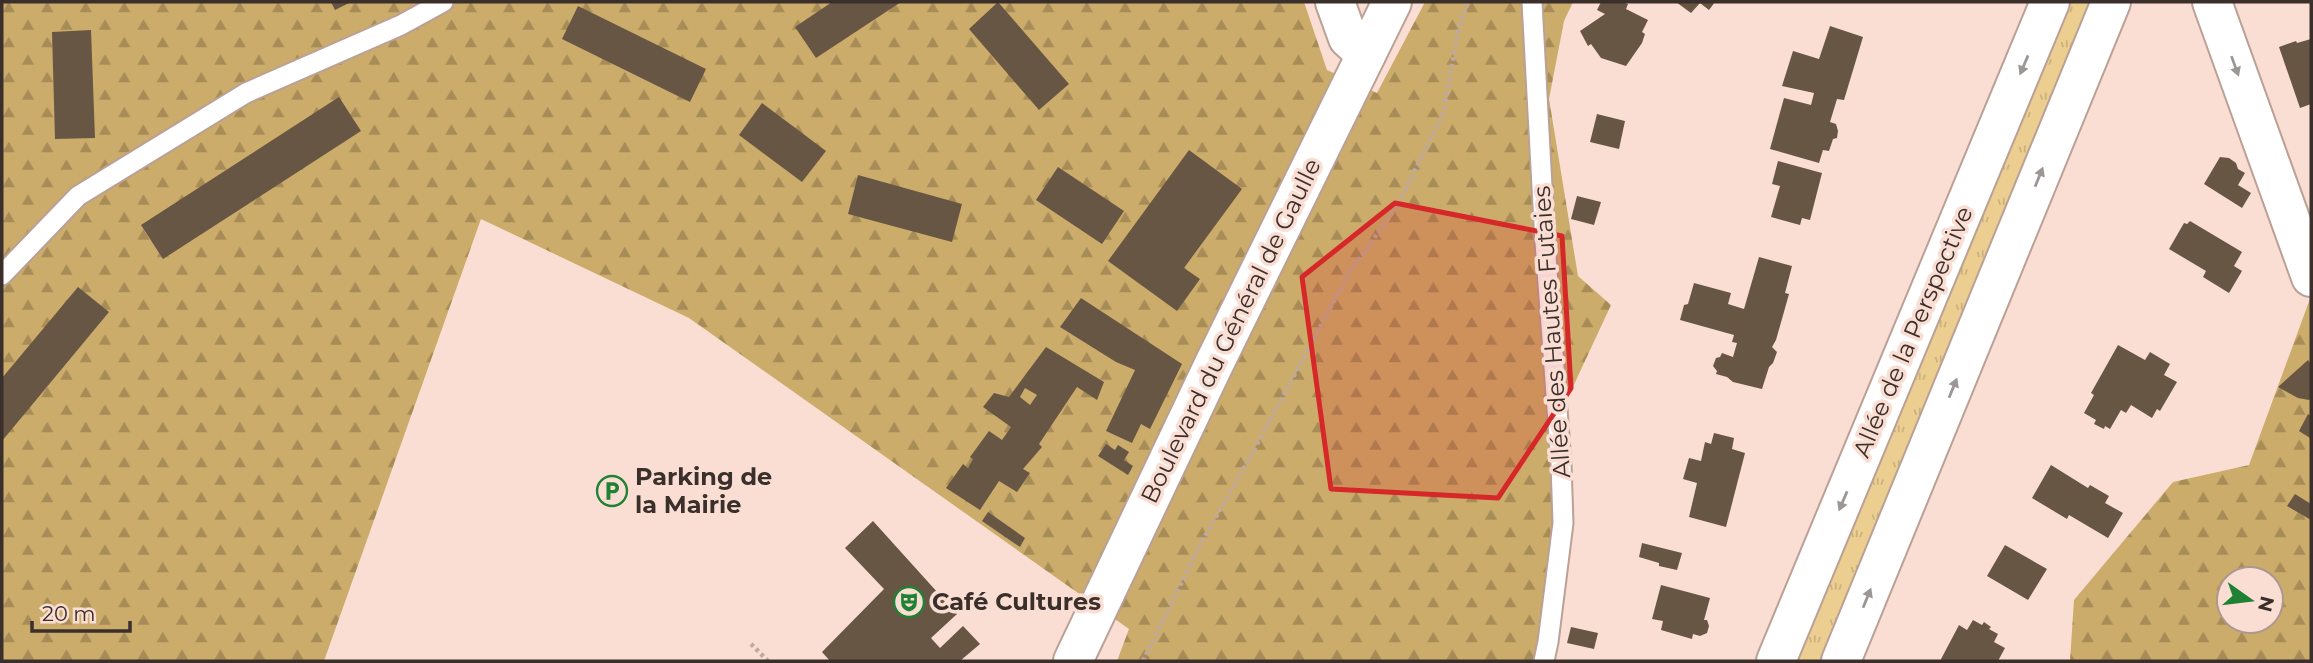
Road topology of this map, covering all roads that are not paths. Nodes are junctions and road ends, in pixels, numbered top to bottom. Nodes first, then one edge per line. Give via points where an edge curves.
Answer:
1 (443, 2) edge
2 (1335, 2) edge
3 (1392, 2) edge
4 (1532, 2) edge
5 (2050, 2) edge
6 (2111, 2) edge
7 (2212, 2) edge
8 (1366, 55) junction
9 (2, 275) edge
10 (2311, 277) edge
11 (1073, 661) edge
12 (1544, 661) edge
13 (1776, 661) edge
14 (1841, 661) edge

1 - 9 lane via 246,93 78,196
2 - 8 street via 1348,38
3 - 8 street, Boulevard du Général de Gaulle
4 - 12 lane, Allée des Hautes Futaies via 1563,523
5 -> 13 street, Allée de la Perspective
14 -> 6 street
7 -> 10 street
8 - 11 street, Boulevard du Général de Gaulle

